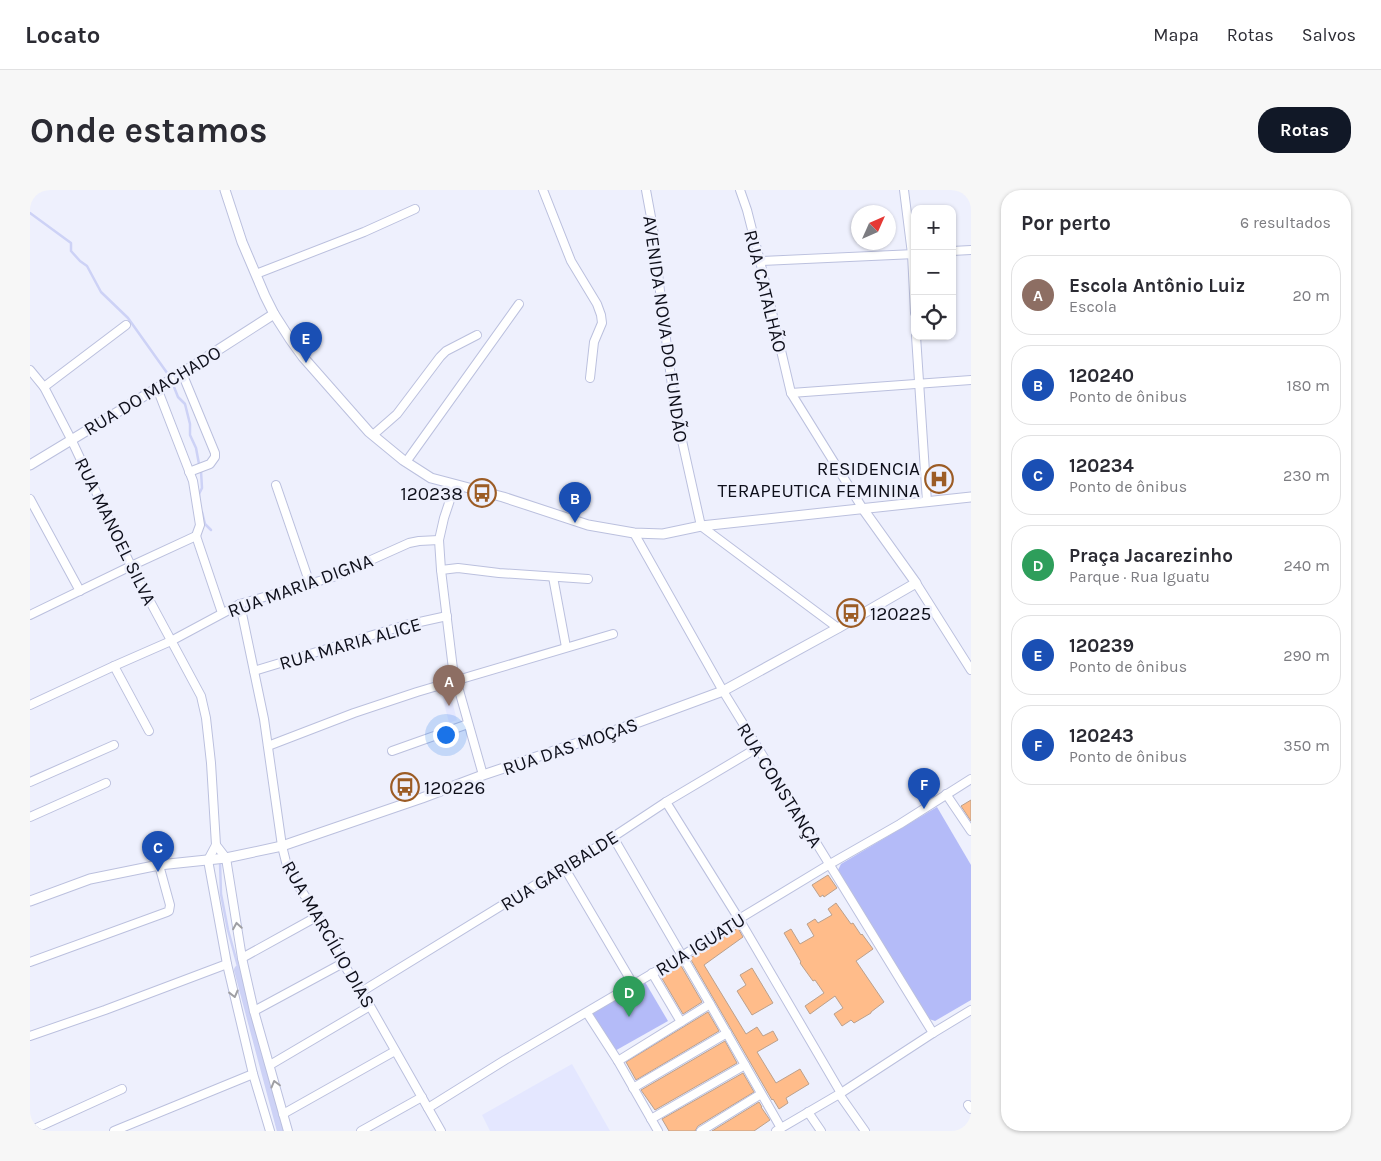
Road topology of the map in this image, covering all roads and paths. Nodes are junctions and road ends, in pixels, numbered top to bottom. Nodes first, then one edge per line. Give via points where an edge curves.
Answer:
1 (225, 190) edge
2 (543, 190) edge
3 (646, 190) edge
4 (740, 190) edge
5 (904, 190) edge
6 (415, 209) dead end
7 (912, 250) edge
8 (971, 250) edge
9 (956, 251) edge
10 (911, 254) edge
11 (760, 262) junction
12 (256, 274) junction
13 (519, 304) dead end
14 (274, 314) junction
15 (126, 325) dead end
16 (477, 335) dead end
17 (916, 340) edge
18 (30, 370) edge
19 (179, 374) junction
20 (590, 378) dead end
21 (971, 380) edge
22 (919, 384) junction
23 (160, 386) junction
24 (44, 387) junction
25 (791, 393) junction
26 (373, 435) junction
27 (71, 440) junction
28 (406, 462) junction
29 (30, 465) edge
30 (189, 472) junction
31 (276, 485) dead end
32 (455, 485) junction
33 (971, 497) edge
34 (30, 499) edge
35 (926, 502) junction
36 (863, 509) junction
37 (701, 526) junction
38 (634, 533) junction
39 (196, 536) junction
40 (440, 540) junction
41 (131, 566) junction
42 (441, 570) junction
43 (553, 577) junction
44 (588, 579) dead end
45 (916, 583) junction
46 (310, 584) junction
47 (80, 591) junction
48 (240, 604) junction
49 (222, 613) junction
50 (30, 616) edge
51 (447, 616) junction
52 (838, 628) junction
53 (613, 634) dead end
54 (171, 641) junction
55 (566, 647) junction
56 (114, 666) junction
57 (971, 670) edge
58 (254, 671) junction
59 (456, 680) junction
60 (723, 691) junction
61 (30, 705) edge
62 (468, 724) junction
63 (149, 732) dead end
64 (114, 745) dead end
65 (268, 746) junction
66 (757, 748) junction
67 (392, 751) dead end
68 (483, 775) junction
69 (971, 779) edge
70 (30, 782) edge
71 (106, 783) dead end
72 (946, 794) junction
73 (666, 802) junction
74 (30, 817) edge
75 (971, 831) edge
76 (613, 837) junction
77 (216, 844) junction
78 (282, 846) junction
79 (226, 858) junction
80 (208, 860) junction
81 (830, 864) junction
82 (159, 865) junction
83 (564, 867) junction
84 (30, 901) edge
85 (318, 916) junction
86 (739, 920) junction
87 (682, 956) junction
88 (242, 958) junction
89 (30, 962) edge
90 (343, 963) junction
91 (227, 964) junction
92 (652, 973) junction
93 (633, 984) junction
94 (361, 992) junction
95 (710, 1004) junction
96 (370, 1006) junction
97 (971, 1010) edge
98 (254, 1011) junction
99 (587, 1013) junction
100 (682, 1022) junction
101 (727, 1033) junction
102 (933, 1033) junction
103 (30, 1036) edge
104 (395, 1051) junction
105 (618, 1061) junction
106 (270, 1065) junction
107 (745, 1065) junction
108 (253, 1074) junction
109 (633, 1088) junction
110 (122, 1089) dead end
111 (761, 1094) junction
112 (840, 1094) junction
113 (422, 1097) junction
114 (428, 1108) junction
115 (808, 1112) junction
116 (283, 1114) junction
117 (651, 1120) junction
118 (30, 1130) edge
119 (778, 1130) edge
120 (114, 1131) edge
121 (270, 1131) edge
122 (288, 1131) edge
123 (362, 1131) edge
124 (441, 1131) edge
125 (658, 1131) edge
126 (700, 1131) edge
127 (821, 1131) edge
128 (865, 1131) edge

1 - 12 street
2 - 20 street via 571,261 601,314 602,323 594,342
3 - 37 street, AVENIDA NOVA DO FUNDÃO via 654,228 674,409
4 - 11 street, RUA CATALHÃO
5 - 7 street
6 - 12 street
8 - 9 street
10 - 11 street
11 - 25 street, RUA CATALHÃO
12 - 14 street
13 - 28 street
14 - 19 street, RUA DO MACHADO
14 - 26 street via 303,357
15 - 24 street
16 - 26 street via 440,356 397,414
17 - 22 street
18 - 24 street, RUA MANOEL SILVA
19 - 23 street, RUA DO MACHADO
19 - 30 street via 215,453 210,464
21 - 22 street
22 - 25 street
22 - 35 street
23 - 27 street, RUA DO MACHADO
23 - 30 street
24 - 27 street, RUA MANOEL SILVA
25 - 36 street, RUA CATALHÃO
26 - 28 street
27 - 29 street, RUA DO MACHADO
27 - 41 street, RUA MANOEL SILVA
28 - 32 street via 431,478
30 - 39 street via 200,525
31 - 46 street
32 - 38 street via 588,525
32 - 40 street
33 - 35 street
34 - 47 street
35 - 36 street
36 - 37 street
36 - 45 street
37 - 38 street via 663,534
37 - 52 street
38 - 60 street, RUA CONSTANÇA
39 - 41 street
39 - 49 street
40 - 42 street
40 - 46 street, RUA MARIA DIGNA via 409,543
41 - 47 street
41 - 54 street, RUA MANOEL SILVA
42 - 43 street via 458,568
42 - 51 street
43 - 44 street
43 - 55 street
45 - 52 street, RUA DAS MOÇAS
45 - 57 street
46 - 48 street, RUA MARIA DIGNA
47 - 50 street
48 - 49 street, RUA MARIA DIGNA
48 - 58 street, RUA MARCÍLIO DIAS
49 - 54 street, RUA MARIA DIGNA
51 - 58 street, RUA MARIA ALICE via 406,625
51 - 59 street
52 - 60 street, RUA DAS MOÇAS
53 - 55 street
54 - 56 street, RUA MARIA DIGNA
54 - 77 street, RUA MANOEL SILVA via 200,696 206,718
55 - 59 street
56 - 61 street, RUA MARIA DIGNA
56 - 63 street
58 - 65 street, RUA MARCÍLIO DIAS
59 - 62 street
59 - 65 street via 354,713
60 - 66 street, RUA CONSTANÇA
60 - 68 street, RUA DAS MOÇAS
62 - 67 street
62 - 68 street
64 - 70 street
65 - 78 street, RUA MARCÍLIO DIAS
66 - 73 street, RUA GARIBALDE
66 - 81 street, RUA CONSTANÇA
68 - 78 street, RUA DAS MOÇAS
69 - 72 street, RUA IGUATU
71 - 74 street
72 - 75 street
72 - 81 street, RUA IGUATU
73 - 76 street, RUA GARIBALDE
73 - 86 street
76 - 83 street, RUA GARIBALDE
76 - 87 street
77 - 79 street
77 - 80 street
78 - 79 street, RUA DAS MOÇAS
78 - 85 street, RUA MARCÍLIO DIAS via 288,870
79 - 80 street, RUA DAS MOÇAS
88 -> 79 street
80 - 82 street, RUA DAS MOÇAS
80 - 91 street
81 - 86 street, RUA IGUATU
81 - 102 street, RUA CONSTANÇA
82 - 84 street, RUA DAS MOÇAS via 90,879
82 - 89 street via 169,911
83 - 93 street
83 - 94 street, RUA GARIBALDE
85 - 88 street
85 - 90 street, RUA MARCÍLIO DIAS
86 - 87 street, RUA IGUATU
86 - 112 street
87 - 92 street, RUA IGUATU
87 - 95 street
88 - 98 street
90 - 94 street, RUA MARCÍLIO DIAS
90 - 98 street
91 - 103 street
91 -> 108 street
92 - 93 street, RUA IGUATU
92 - 100 street
93 - 99 street, RUA IGUATU
94 - 96 street, RUA MARCÍLIO DIAS
95 - 100 street
95 - 101 street
96 - 104 street, RUA MARCÍLIO DIAS
96 - 106 street
97 - 102 street
98 - 106 street
99 - 105 street
99 - 114 street, RUA IGUATU
100 - 105 street
101 - 107 street
101 - 109 street
102 - 112 street
104 - 113 street, RUA MARCÍLIO DIAS
104 - 116 street
105 - 109 street
116 -> 106 street
107 - 111 street
107 - 117 street
108 - 120 street
108 - 121 street
109 - 117 street
110 - 118 street
111 - 119 street
111 - 126 street
112 - 115 street
112 - 128 street
113 - 114 street, RUA MARCÍLIO DIAS
113 - 123 street
114 - 124 street, RUA MARCÍLIO DIAS
115 - 119 street
115 - 127 street
116 - 122 street
117 - 125 street

